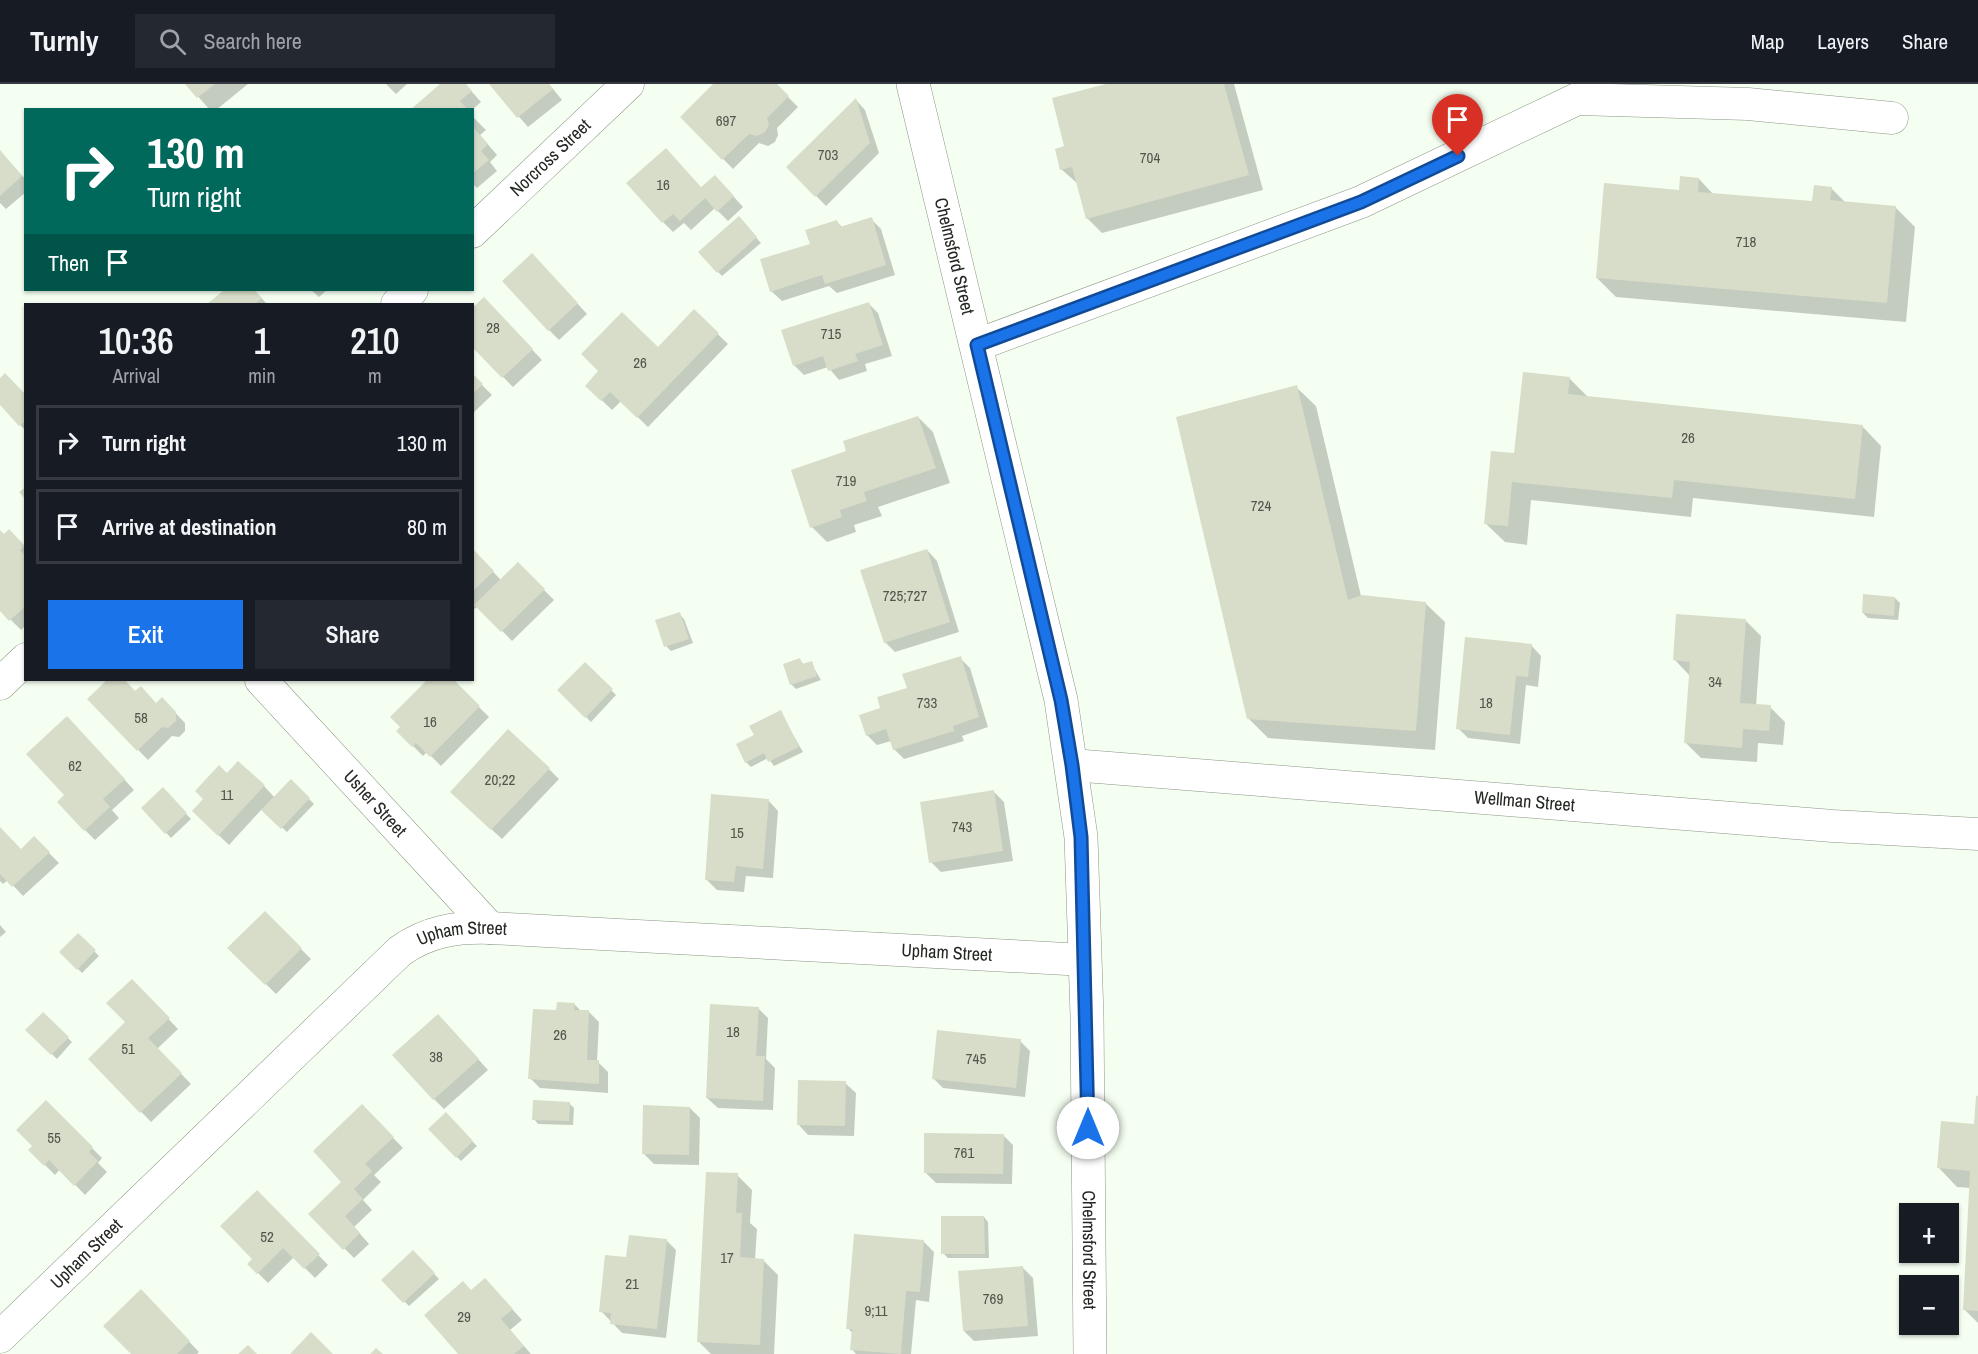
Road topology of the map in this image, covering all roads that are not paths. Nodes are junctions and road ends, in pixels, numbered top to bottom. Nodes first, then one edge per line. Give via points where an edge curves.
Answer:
1 (628, 84) edge
2 (913, 84) edge
3 (1892, 118) dead end
4 (474, 230) edge
5 (411, 291) edge
6 (398, 303) edge
7 (977, 345) junction
8 (24, 661) edge
9 (262, 681) edge
10 (0, 684) edge
11 (1072, 765) junction
12 (1978, 834) edge
13 (490, 928) junction
14 (1085, 960) junction
15 (0, 1337) edge
16 (1090, 1354) edge

1 - 4 street, Norcross Street
2 - 7 main road, Chelmsford Street
3 - 7 street via 1748,104 1577,99 1361,202
5 - 6 street
7 - 11 main road, Chelmsford Street via 1061,700
8 - 10 street
9 - 13 street, Usher Street
11 - 12 street, Wellman Street via 1833,826
11 - 14 main road, Chelmsford Street via 1081,837
13 - 14 street, Upham Street
13 - 15 street, Upham Street via 435,932 400,951
14 - 16 main road, Chelmsford Street

